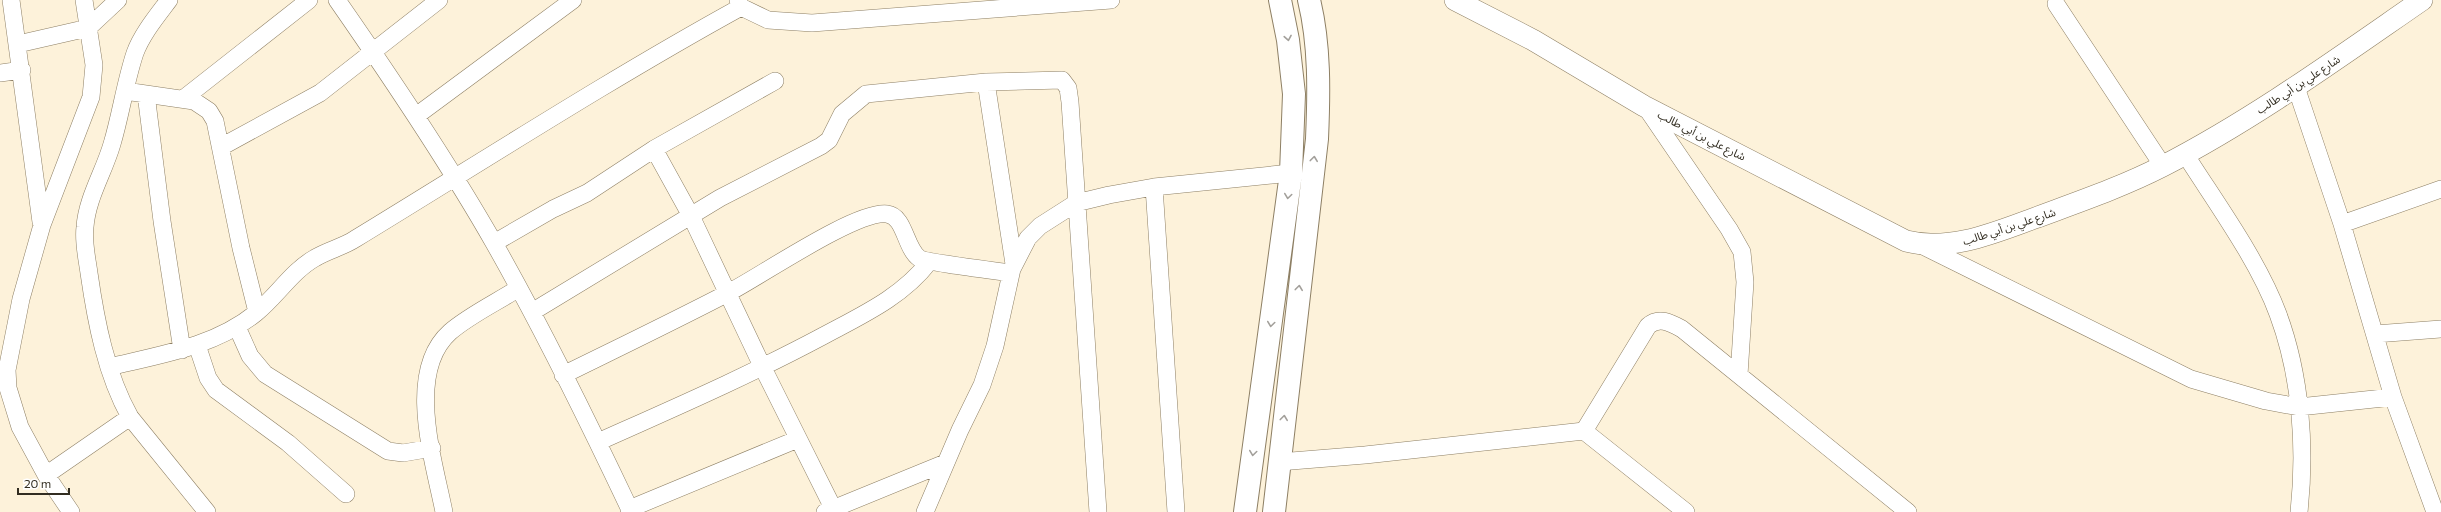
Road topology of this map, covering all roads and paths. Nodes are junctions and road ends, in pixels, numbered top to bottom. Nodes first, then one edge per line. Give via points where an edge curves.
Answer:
1 (11, 0) edge
2 (84, 0) edge
3 (118, 0) edge
4 (169, 0) edge
5 (309, 0) edge
6 (337, 0) edge
7 (439, 0) edge
8 (1111, 0) edge
9 (1280, 0) edge
10 (1309, 0) edge
11 (1455, 0) edge
12 (2422, 0) edge
13 (568, 1) edge
14 (1068, 2) edge
15 (740, 4) edge
16 (2056, 4) dead end
17 (88, 28) junction
18 (18, 44) junction
19 (373, 52) junction
20 (22, 70) junction
21 (0, 73) edge
22 (775, 80) dead end
23 (986, 82) junction
24 (2296, 87) junction
25 (125, 91) junction
26 (146, 94) junction
27 (183, 98) junction
28 (1644, 106) junction
29 (416, 116) junction
30 (220, 147) junction
31 (654, 149) junction
32 (2185, 154) junction
33 (2163, 166) junction
34 (1291, 173) junction
35 (454, 176) junction
36 (1154, 187) junction
37 (2441, 189) edge
38 (1076, 203) junction
39 (691, 216) junction
40 (2342, 224) junction
41 (42, 225) junction
42 (494, 243) junction
43 (1921, 245) junction
44 (929, 262) junction
45 (1012, 269) junction
46 (519, 288) junction
47 (727, 294) junction
48 (257, 312) junction
49 (532, 312) junction
50 (237, 327) junction
51 (2441, 329) edge
52 (2376, 334) junction
53 (0, 336) edge
54 (190, 347) junction
55 (10, 350) junction
56 (108, 367) junction
57 (763, 368) junction
58 (563, 375) junction
59 (1740, 375) junction
60 (2393, 397) junction
61 (2299, 407) junction
62 (130, 417) junction
63 (1584, 431) junction
64 (798, 439) junction
65 (598, 442) junction
66 (432, 448) junction
67 (1279, 462) junction
68 (945, 463) junction
69 (46, 475) junction
70 (346, 494) dead end
71 (630, 510) edge
72 (829, 510) edge
73 (71, 512) edge
74 (207, 512) edge
75 (444, 512) edge
76 (925, 512) edge
77 (1098, 512) edge
78 (1176, 512) edge
79 (1246, 512) edge
80 (1274, 512) edge
81 (1686, 512) edge
82 (1908, 512) edge
83 (2299, 512) edge
84 (2435, 512) edge

1 - 18 street
2 - 17 street
3 - 17 street
4 - 25 street via 135,52
5 - 27 street
6 - 19 street
7 - 19 street
8 - 14 street
9 -> 34 main road via 1288,40 1294,94
67 -> 10 main road via 1317,139 1316,50
11 - 28 street, شارع علي بن أبي طالب via 1533,40
12 - 24 street, شارع علي بن أبي طالب
13 - 29 street
14 - 15 street via 812,23 768,20
15 - 35 street
16 - 33 street
17 - 18 street
17 - 41 street via 94,65 92,97
18 - 20 street
19 - 29 street
19 - 30 street via 320,93
20 - 21 street
20 - 41 street
22 - 31 street
23 - 38 street via 1057,80 1066,83 1070,102
23 - 39 street via 866,94 842,114 829,140 821,146 742,185
23 - 45 street
24 - 32 street, شارع علي بن أبي طالب
24 - 40 street
25 - 26 street
25 - 56 street via 112,144 90,201 85,228 91,289
26 - 27 street
26 - 54 street via 162,221
27 - 30 street via 198,102 209,111 215,121
28 - 43 street, شارع علي بن أبي طالب via 1906,242
28 - 59 street via 1729,229 1742,252 1745,282
29 - 35 street
30 - 48 street
31 - 39 street
31 - 42 street via 587,193 553,208
32 - 33 street, شارع علي بن أبي طالب
32 - 61 street via 2251,259 2278,313 2294,373
33 - 43 street, شارع علي بن أبي طالب via 2074,204 2000,231 1954,243
34 - 36 street
34 -> 79 main road
35 - 42 street
35 - 48 street via 353,240 308,262
36 - 38 street
36 - 78 street
37 - 40 street
38 - 45 street via 1040,226 1028,238
38 - 77 street
39 - 47 street
39 - 49 street
40 - 52 street
41 - 55 street
42 - 46 street
43 - 61 street via 2192,379 2266,401
44 - 45 street
44 - 47 street via 914,254 892,214 874,215 839,230
44 - 57 street via 904,290
45 - 68 street via 995,346 982,385
46 - 49 street
46 - 66 street via 450,332 435,348 429,364 425,393
47 - 57 street
47 - 58 street
48 - 50 street
49 - 58 street
50 - 54 street
50 - 66 street via 256,366 282,386 388,451 403,453
51 - 52 street
52 - 60 street
53 - 55 street
54 - 56 street
54 - 70 street via 216,390 288,444
55 - 69 street via 8,388 20,427
56 - 62 street
57 - 64 street
57 - 65 street
58 - 65 street
59 - 63 street via 1682,329 1669,322 1652,322
59 - 82 street
60 - 61 street
60 - 84 street
61 - 83 street via 2302,449
62 - 69 street
62 - 74 street
63 - 67 street via 1365,456
63 - 81 street
64 - 71 street
64 - 72 street
65 - 71 street
66 - 75 street
67 - 80 main road
68 - 72 street
68 - 76 street
69 - 73 street

